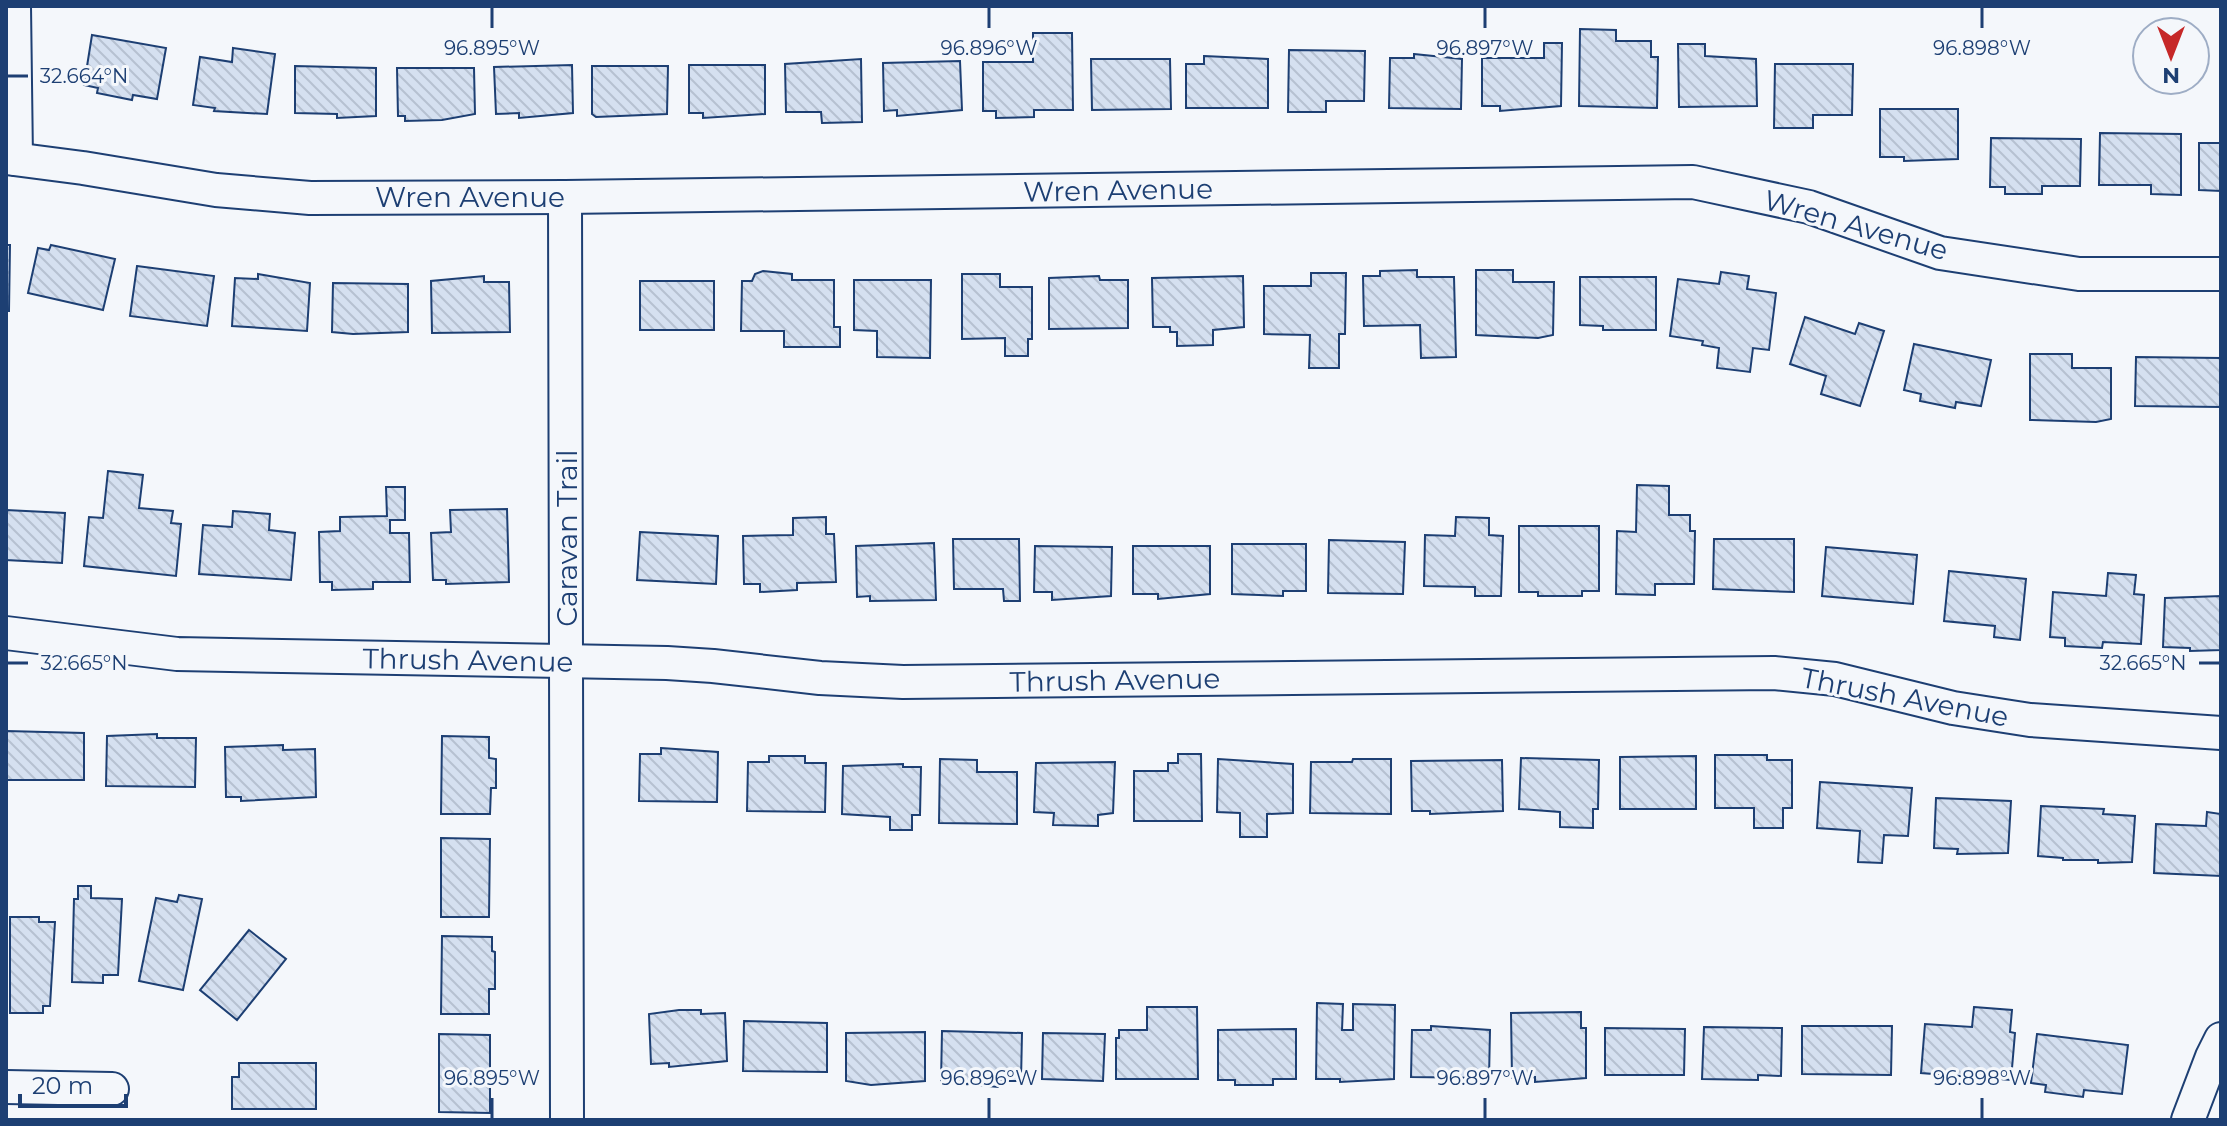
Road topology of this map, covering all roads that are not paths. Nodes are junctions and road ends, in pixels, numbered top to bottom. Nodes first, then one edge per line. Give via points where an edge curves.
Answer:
1 (14, 6) edge
2 (11, 158) edge
3 (565, 197) junction
4 (2221, 274) edge
5 (6, 633) edge
6 (568, 662) junction
7 (2221, 733) edge
8 (2221, 1039) edge
9 (6, 1087) edge
10 (112, 1089) dead end
11 (567, 1120) edge
12 (2188, 1120) edge

1 - 2 street
2 - 3 street, Wren Avenue via 216,190 310,198
3 - 4 street, Wren Avenue via 1693,182 1809,207 1940,253 2079,274
3 - 6 street, Caravan Trail
5 - 6 street, Thrush Avenue via 177,654
6 - 7 street, Thrush Avenue via 667,663 903,682 1774,673 1835,679 1953,708 2030,720
6 - 11 street, Caravan Trail
8 - 12 street
9 - 10 street

